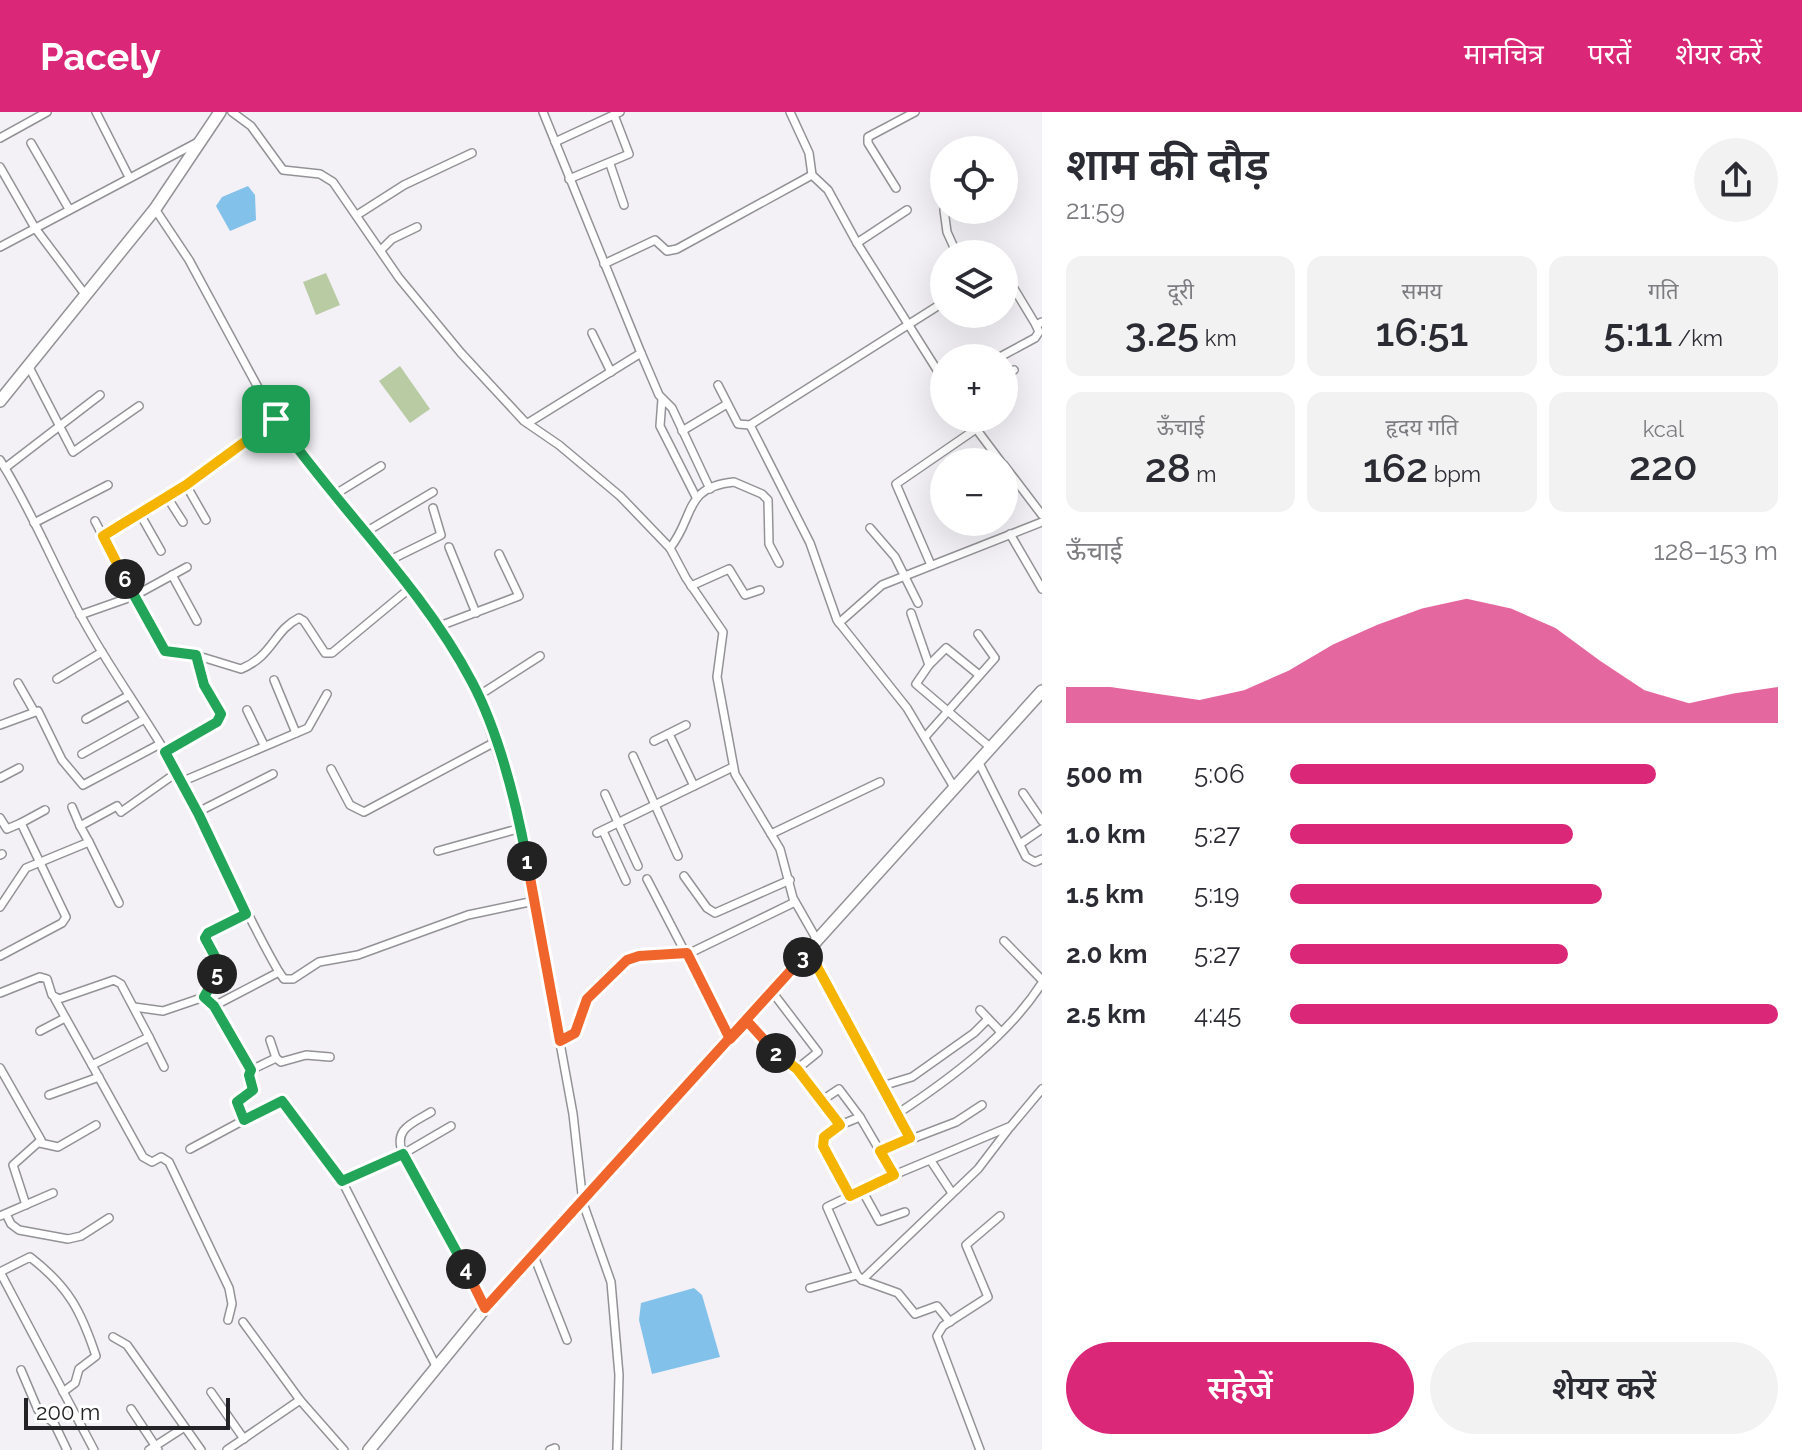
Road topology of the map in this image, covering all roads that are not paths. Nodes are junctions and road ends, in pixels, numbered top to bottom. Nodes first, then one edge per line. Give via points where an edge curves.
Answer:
1 (96, 112) edge
2 (220, 112) edge
3 (232, 112) edge
4 (543, 112) edge
5 (790, 112) edge
6 (915, 112) edge
7 (42, 113) edge
8 (617, 113) edge
9 (0, 138) edge
10 (204, 139) junction
11 (555, 142) junction
12 (31, 143) dead end
13 (472, 153) dead end
14 (610, 164) junction
15 (0, 167) edge
16 (812, 175) junction
17 (129, 177) junction
18 (569, 179) junction
19 (896, 188) dead end
20 (624, 205) dead end
21 (69, 209) junction
22 (155, 209) junction
23 (907, 210) dead end
24 (357, 215) junction
25 (417, 227) dead end
26 (35, 228) junction
27 (857, 243) junction
28 (0, 246) edge
29 (381, 250) junction
30 (604, 264) junction
31 (84, 293) junction
32 (1018, 293) edge
33 (930, 312) edge
34 (1039, 324) edge
35 (911, 326) junction
36 (592, 333) dead end
37 (1040, 336) edge
38 (1018, 348) edge
39 (641, 353) junction
40 (930, 358) edge
41 (27, 363) junction
42 (611, 372) junction
43 (718, 385) dead end
44 (100, 395) dead end
45 (662, 399) junction
46 (0, 401) edge
47 (727, 404) junction
48 (139, 406) dead end
49 (276, 419) junction
50 (528, 423) junction
51 (59, 425) junction
52 (750, 425) junction
53 (682, 431) junction
54 (972, 432) edge
55 (978, 432) edge
56 (991, 448) edge
57 (0, 460) edge
58 (381, 466) dead end
59 (5, 468) junction
60 (1018, 483) edge
61 (108, 485) dead end
62 (186, 485) junction
63 (710, 489) junction
64 (433, 492) dead end
65 (334, 495) junction
66 (167, 497) junction
67 (696, 497) junction
68 (433, 508) dead end
69 (1041, 511) edge
70 (140, 514) junction
71 (206, 520) dead end
72 (95, 521) dead end
73 (183, 522) dead end
74 (1042, 522) edge
75 (34, 523) junction
76 (870, 528) dead end
77 (1018, 531) edge
78 (364, 533) junction
79 (103, 536) junction
80 (1005, 536) edge
81 (1011, 536) edge
82 (449, 547) dead end
83 (670, 548) junction
84 (161, 551) dead end
85 (499, 554) dead end
86 (388, 561) junction
87 (779, 563) dead end
88 (931, 565) junction
89 (187, 567) dead end
90 (172, 575) junction
91 (904, 575) junction
92 (691, 586) junction
93 (409, 589) junction
94 (1042, 589) edge
95 (760, 590) dead end
96 (134, 596) junction
97 (918, 603) dead end
98 (476, 613) junction
99 (911, 613) dead end
100 (80, 615) junction
101 (197, 621) dead end
102 (839, 623) junction
103 (437, 627) junction
104 (978, 634) dead end
105 (102, 652) junction
106 (196, 655) junction
107 (540, 656) dead end
108 (929, 665) junction
109 (978, 674) junction
110 (57, 679) dead end
111 (274, 680) dead end
112 (18, 683) dead end
113 (1042, 691) edge
114 (327, 694) dead end
115 (128, 696) junction
116 (478, 696) junction
117 (247, 710) dead end
118 (34, 711) junction
119 (946, 711) junction
120 (86, 719) dead end
121 (143, 720) junction
122 (0, 725) edge
123 (686, 725) dead end
124 (296, 733) junction
125 (669, 734) junction
126 (925, 737) junction
127 (654, 741) dead end
128 (495, 742) junction
129 (264, 745) junction
130 (162, 748) junction
131 (992, 749) junction
132 (82, 754) dead end
133 (633, 756) dead end
134 (979, 763) junction
135 (733, 767) junction
136 (19, 768) dead end
137 (331, 769) dead end
138 (176, 773) junction
139 (273, 774) dead end
140 (0, 778) edge
141 (181, 782) junction
142 (880, 782) dead end
143 (694, 786) junction
144 (955, 790) junction
145 (1023, 793) dead end
146 (605, 794) dead end
147 (655, 805) junction
148 (72, 807) dead end
149 (45, 810) dead end
150 (198, 812) junction
151 (0, 818) edge
152 (1042, 821) edge
153 (21, 823) junction
154 (618, 823) junction
155 (80, 826) junction
156 (521, 828) junction
157 (1042, 829) edge
158 (771, 834) junction
159 (89, 842) junction
160 (1020, 844) junction
161 (438, 851) dead end
162 (678, 856) dead end
163 (1042, 859) edge
164 (40, 863) junction
165 (638, 866) dead end
166 (684, 876) dead end
167 (647, 879) dead end
168 (790, 880) junction
169 (626, 881) dead end
170 (534, 901) junction
171 (795, 902) junction
172 (119, 903) dead end
173 (0, 907) edge
174 (246, 914) junction
175 (1004, 941) dead end
176 (812, 945) junction
177 (687, 953) junction
178 (0, 956) edge
179 (279, 972) junction
180 (1042, 981) edge
181 (0, 993) edge
182 (773, 993) junction
183 (204, 997) junction
184 (55, 999) junction
185 (214, 1006) junction
186 (134, 1007) junction
187 (980, 1010) dead end
188 (65, 1018) junction
189 (988, 1019) junction
190 (747, 1021) junction
191 (40, 1031) dead end
192 (1000, 1031) junction
193 (149, 1037) junction
194 (730, 1039) junction
195 (270, 1040) dead end
196 (560, 1041) junction
197 (330, 1057) dead end
198 (276, 1058) junction
199 (92, 1065) junction
200 (164, 1067) dead end
201 (0, 1068) edge
202 (797, 1069) junction
203 (251, 1070) junction
204 (99, 1077) junction
205 (882, 1086) junction
206 (1042, 1089) edge
207 (49, 1095) dead end
208 (821, 1101) junction
209 (982, 1105) dead end
210 (431, 1112) dead end
211 (897, 1114) junction
212 (860, 1117) junction
213 (244, 1120) junction
214 (96, 1125) dead end
215 (840, 1125) junction
216 (451, 1126) dead end
217 (1011, 1126) junction
218 (910, 1138) junction
219 (40, 1143) junction
220 (190, 1149) dead end
221 (880, 1151) junction
222 (403, 1154) junction
223 (931, 1161) junction
224 (894, 1175) junction
225 (342, 1181) junction
226 (861, 1192) junction
227 (53, 1193) dead end
228 (952, 1193) junction
229 (850, 1196) junction
230 (583, 1203) junction
231 (26, 1205) junction
232 (905, 1212) dead end
233 (3, 1215) edge
234 (1000, 1216) dead end
235 (109, 1218) dead end
236 (534, 1256) junction
237 (0, 1272) edge
238 (859, 1277) junction
239 (810, 1288) dead end
240 (485, 1308) junction
241 (228, 1320) dead end
242 (243, 1322) dead end
243 (950, 1322) junction
244 (113, 1337) dead end
245 (567, 1340) dead end
246 (437, 1369) junction
247 (21, 1370) dead end
248 (63, 1392) junction
249 (211, 1392) dead end
250 (300, 1400) junction
251 (131, 1409) dead end
252 (183, 1428) junction
253 (244, 1439) junction
254 (154, 1449) edge
255 (67, 1450) edge
256 (94, 1450) edge
257 (201, 1450) edge
258 (227, 1450) edge
259 (344, 1450) edge
260 (369, 1450) edge
261 (617, 1450) edge
262 (980, 1450) edge

1 - 17 street
2 - 10 main road
3 - 24 street via 251,126 283,170 328,177
4 - 11 street
5 - 16 street via 809,153
6 - 19 street via 868,137
7 - 9 street
8 - 11 street
8 - 14 street via 629,154
10 - 17 street
10 - 22 main road
11 - 18 street
12 - 21 street
13 - 24 street via 404,185
14 - 18 street
14 - 20 street
15 - 26 street
16 - 27 street via 828,190
16 - 30 street via 677,249 667,251 655,240
17 - 21 street
18 - 30 street
21 - 26 street
22 - 31 main road
22 - 49 street
23 - 27 street
24 - 29 street
25 - 29 street
26 - 28 street
26 - 31 street
27 - 35 street
29 - 50 street via 461,353
30 - 39 street
31 - 41 main road
32 - 34 street
33 - 35 street
34 - 37 street
35 - 40 street
35 - 52 street
36 - 42 street
37 - 38 street
39 - 42 street
39 - 45 street
41 - 46 main road
41 - 51 street
42 - 50 street
43 - 47 street
44 - 51 street
45 - 53 street
45 - 67 street via 660,426
47 - 52 street via 739,426
47 - 53 street
48 - 51 street via 73,452
49 - 62 street
49 - 65 street
50 - 83 street via 620,496
51 - 59 street
52 - 102 street via 810,543
53 - 63 street
54 - 88 street via 896,484
55 - 56 street
57 - 59 street
58 - 65 street
59 - 75 street
60 - 69 street
61 - 75 street
62 - 66 street
62 - 71 street
63 - 67 street
63 - 87 street via 734,482 765,496 769,544
64 - 78 street
65 - 78 street
66 - 70 street
66 - 73 street
67 - 83 street via 683,532
68 - 86 street via 441,535
70 - 79 street
70 - 84 street
72 - 79 street
74 - 77 street
75 - 100 street
76 - 91 street
78 - 86 street
79 - 96 street
80 - 88 street
81 - 94 street
82 - 98 street
83 - 92 street
85 - 98 street via 519,596
86 - 93 street
88 - 91 street
89 - 90 street
90 - 96 street
90 - 101 street
91 - 97 street
91 - 102 street via 859,602
92 - 95 street via 729,569 745,595
92 - 135 street via 723,632 717,677
93 - 103 street
93 - 106 street via 332,653 325,653 299,618 282,630 267,653 241,669
96 - 100 street
96 - 106 street via 165,651
98 - 103 street
99 - 108 street
100 - 105 street
102 - 126 street
103 - 116 street
104 - 109 street via 995,658
105 - 110 street
105 - 115 street
106 - 130 street via 220,718
107 - 116 street
108 - 109 street via 946,648
108 - 119 street via 916,684
109 - 119 street
111 - 124 street
112 - 118 street
113 - 131 main road
114 - 124 street via 312,723
115 - 120 street
115 - 121 street
116 - 128 street
117 - 129 street
118 - 122 street
118 - 130 street via 83,785
119 - 126 street
119 - 131 street
121 - 130 street
121 - 132 street
123 - 125 street
124 - 129 street
125 - 127 street
125 - 143 street
126 - 144 street
128 - 137 street via 364,812 350,805
128 - 156 street
129 - 141 street
130 - 138 street
131 - 134 main road
133 - 147 street
134 - 144 main road
134 - 160 street
135 - 143 street
135 - 158 street
136 - 140 street
138 - 141 street
138 - 155 street via 121,812 117,806
139 - 150 street
141 - 150 street
142 - 158 street
143 - 147 street
144 - 176 main road
145 - 152 street
146 - 154 street
147 - 154 street
147 - 162 street
148 - 155 street
149 - 153 street
150 - 174 street
151 - 153 street via 7,829
153 - 164 street
154 - 165 street
154 - 169 street via 600,832
155 - 159 street
156 - 161 street
156 - 170 street
157 - 160 street
158 - 168 street
159 - 164 street
159 - 172 street
160 - 163 street via 1031,861
164 - 173 street via 20,873
164 - 178 street via 65,920
166 - 168 street via 715,913
167 - 177 street
168 - 171 street
170 - 179 street via 468,915 358,955 319,962 293,979 284,979
170 - 196 street
171 - 176 street
171 - 177 street
174 - 179 street
174 - 183 street via 205,938 219,967
175 - 180 street
176 - 182 main road
176 - 205 street
177 - 194 street
177 - 196 street via 627,960 587,999 575,1033
179 - 185 street
180 - 192 street via 1026,1007
181 - 184 street via 43,977
182 - 190 main road
182 - 202 street via 818,1052
183 - 185 street
183 - 186 street via 163,1011
184 - 186 street via 114,980
184 - 188 street
185 - 203 street
186 - 193 street
187 - 189 street
188 - 191 street
188 - 199 street
189 - 192 street
189 - 205 street via 912,1077
190 - 194 main road
190 - 202 street via 786,1064
192 - 211 street via 938,1087
193 - 199 street
193 - 200 street
194 - 230 main road
195 - 198 street
196 - 230 street
197 - 198 street via 306,1055 281,1062
198 - 203 street
199 - 204 street
201 - 219 street
202 - 208 street
203 - 213 street via 253,1090 237,1102
204 - 207 street
204 - 241 street via 147,1161 161,1157 169,1162 229,1288
205 - 211 street
206 - 217 street
208 - 212 street via 839,1089
208 - 215 street
209 - 218 street via 956,1122
210 - 222 street via 401,1131
211 - 218 street
212 - 215 street
212 - 221 street
213 - 220 street
213 - 225 street via 282,1101
214 - 219 street via 58,1147
215 - 229 street via 824,1137 823,1146
216 - 222 street
217 - 223 street
217 - 228 street
218 - 221 street
219 - 231 street via 13,1165
221 - 224 street
222 - 225 street
222 - 240 street
223 - 224 street
223 - 228 street
224 - 226 street
225 - 246 street
226 - 229 street
226 - 232 street via 879,1221
227 - 231 street
228 - 238 street
229 - 238 street via 827,1207
230 - 236 main road
230 - 261 street via 611,1282 619,1375
231 - 233 street
233 - 235 street via 14,1228 68,1239
234 - 243 street via 966,1245 988,1297
236 - 240 main road
236 - 245 street
237 - 248 street
237 - 248 street via 30,1257 84,1317 96,1356
238 - 239 street
238 - 243 street via 898,1293 915,1314 940,1307
240 - 246 main road
242 - 250 street
243 - 262 street via 939,1330 938,1341
244 - 252 street via 127,1345
246 - 260 main road
247 - 255 street via 38,1410 54,1423
248 - 256 street
249 - 253 street
250 - 253 street
250 - 259 street
251 - 254 street
252 - 254 street
252 - 257 street
253 - 258 street

